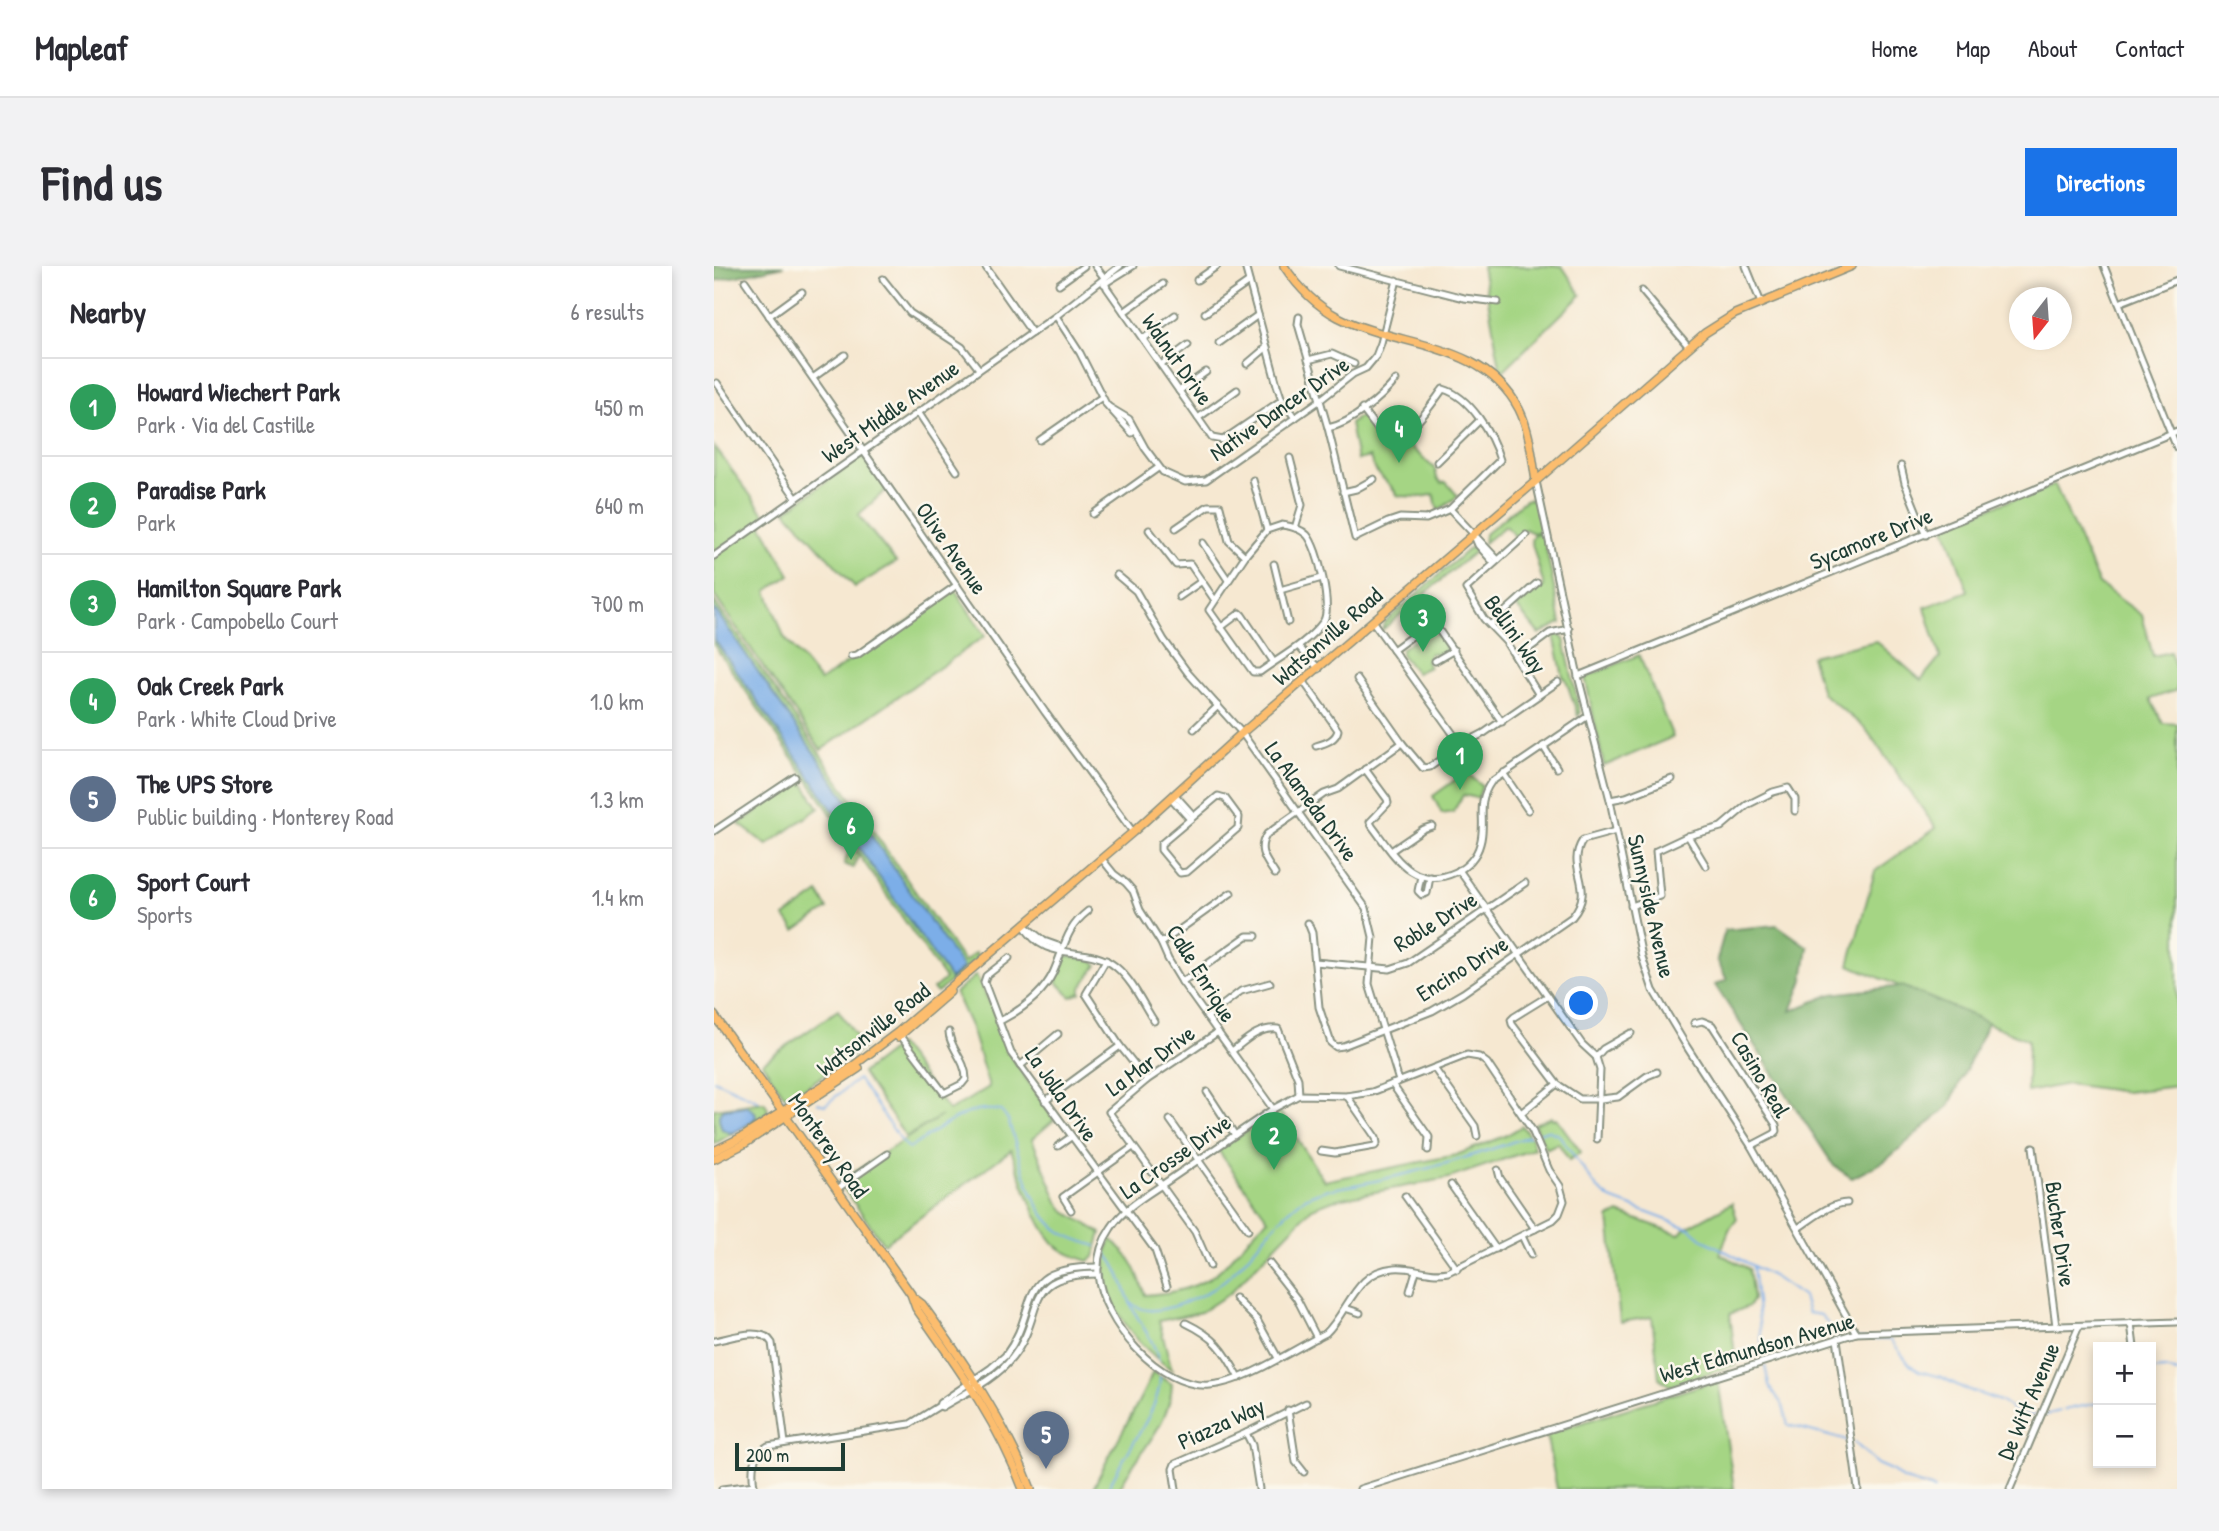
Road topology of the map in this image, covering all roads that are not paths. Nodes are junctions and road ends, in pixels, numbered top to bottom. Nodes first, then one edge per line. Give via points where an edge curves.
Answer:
1 (985, 266) edge
2 (1084, 266) edge
3 (1095, 266) edge
4 (1120, 266) edge
5 (1133, 266) edge
6 (1217, 266) edge
7 (1245, 266) edge
8 (1284, 266) edge
9 (1339, 266) edge
10 (1746, 266) edge
11 (2104, 266) edge
12 (1848, 267) edge
13 (883, 279) dead end
14 (1197, 280) dead end
15 (1397, 280) junction
16 (2177, 280) edge
17 (745, 281) dead end
18 (1105, 281) junction
19 (1249, 282) junction
20 (1059, 284) dead end
21 (1163, 284) dead end
22 (1642, 291) dead end
23 (802, 292) dead end
24 (1498, 302) dead end
25 (1760, 303) junction
26 (2119, 303) junction
27 (1124, 312) junction
28 (1205, 313) dead end
29 (1175, 315) dead end
30 (1258, 315) junction
31 (769, 316) junction
32 (1056, 316) junction
33 (1299, 317) dead end
34 (1032, 333) junction
35 (1383, 333) junction
36 (1143, 339) junction
37 (1219, 343) dead end
38 (1188, 345) dead end
39 (1266, 347) junction
40 (1689, 347) junction
41 (845, 355) dead end
42 (1308, 360) junction
43 (1247, 364) dead end
44 (1354, 364) dead end
45 (1161, 365) junction
46 (979, 369) junction
47 (1206, 372) dead end
48 (814, 377) junction
49 (1396, 380) dead end
50 (717, 383) dead end
51 (1237, 390) dead end
52 (1179, 391) junction
53 (1101, 397) junction
54 (1282, 400) junction
55 (1319, 401) junction
56 (1362, 409) junction
57 (918, 412) junction
58 (1198, 418) junction
59 (1295, 418) junction
60 (1480, 420) junction
61 (1328, 428) junction
62 (2175, 432) edge
63 (1040, 440) dead end
64 (2177, 448) edge
65 (862, 451) junction
66 (1290, 458) dead end
67 (1437, 462) dead end
68 (1901, 466) dead end
69 (1158, 468) junction
70 (957, 471) dead end
71 (1374, 479) dead end
72 (1253, 480) dead end
73 (1536, 481) junction
74 (1343, 492) junction
75 (796, 498) junction
76 (1450, 509) junction
77 (1093, 514) dead end
78 (1426, 519) junction
79 (1425, 526) dead end
80 (1176, 528) dead end
81 (1295, 528) junction
82 (1149, 530) dead end
83 (1267, 530) junction
84 (1473, 535) junction
85 (1926, 535) junction
86 (1526, 536) dead end
87 (1203, 542) dead end
88 (714, 556) edge
89 (1245, 556) junction
90 (1496, 561) junction
91 (1274, 564) dead end
92 (1117, 575) dead end
93 (1322, 578) junction
94 (1228, 580) junction
95 (1202, 581) junction
96 (1537, 583) dead end
97 (957, 585) junction
98 (1280, 590) junction
99 (1179, 597) dead end
100 (1214, 599) junction
101 (1288, 622) dead end
102 (1373, 622) junction
103 (1491, 624) junction
104 (1220, 628) junction
105 (1569, 629) junction
106 (1299, 647) junction
107 (1393, 650) junction
108 (1454, 650) junction
109 (851, 656) dead end
110 (1516, 658) junction
111 (1273, 661) junction
112 (1435, 661) dead end
113 (1319, 669) junction
114 (1578, 676) junction
115 (1357, 679) dead end
116 (1304, 682) junction
117 (1558, 682) dead end
118 (1539, 695) junction
119 (1218, 706) junction
120 (1588, 716) junction
121 (1502, 722) junction
122 (1194, 729) dead end
123 (1242, 733) junction
124 (1402, 743) junction
125 (1461, 745) junction
126 (1316, 746) dead end
127 (1543, 746) junction
128 (1557, 768) dead end
129 (1365, 769) junction
130 (1503, 773) junction
131 (794, 777) dead end
132 (1672, 779) dead end
133 (1173, 797) junction
134 (1610, 800) junction
135 (1528, 810) dead end
136 (1298, 811) junction
137 (1795, 811) dead end
138 (1191, 817) junction
139 (1432, 826) dead end
140 (714, 831) edge
141 (1616, 831) junction
142 (1133, 832) junction
143 (1688, 836) junction
144 (1481, 843) junction
145 (1489, 845) dead end
146 (1391, 852) junction
147 (1102, 859) junction
148 (1706, 866) dead end
149 (1460, 870) junction
150 (1275, 874) dead end
151 (1421, 876) junction
152 (1430, 877) junction
153 (1525, 883) dead end
154 (1231, 893) dead end
155 (1631, 906) junction
156 (1488, 909) junction
157 (1088, 911) dead end
158 (1308, 923) dead end
159 (1024, 925) junction
160 (1256, 936) dead end
161 (1161, 943) junction
162 (1062, 951) junction
163 (1519, 953) junction
164 (1009, 958) dead end
165 (1106, 960) junction
166 (1315, 962) junction
167 (1369, 967) junction
168 (1182, 982) junction
169 (1270, 983) dead end
170 (955, 984) junction
171 (1548, 996) junction
172 (714, 1015) edge
173 (1207, 1017) junction
174 (1000, 1021) junction
175 (1154, 1021) dead end
176 (1694, 1023) dead end
177 (1383, 1030) junction
178 (949, 1032) dead end
179 (1218, 1032) junction
180 (1631, 1033) dead end
181 (1058, 1034) dead end
182 (901, 1035) junction
183 (1120, 1046) junction
184 (1232, 1051) junction
185 (1596, 1057) junction
186 (1020, 1066) junction
187 (1434, 1068) junction
188 (1657, 1072) dead end
189 (1147, 1080) junction
190 (1399, 1081) junction
191 (1392, 1084) junction
192 (1558, 1084) junction
193 (1207, 1092) dead end
194 (1298, 1095) junction
195 (1348, 1096) junction
196 (1600, 1099) junction
197 (1045, 1101) junction
198 (1273, 1109) junction
199 (1521, 1113) junction
200 (784, 1114) junction
201 (1170, 1120) dead end
202 (1235, 1135) junction
203 (1477, 1136) dead end
204 (1071, 1137) junction
205 (1597, 1139) dead end
206 (1058, 1146) dead end
207 (1751, 1146) junction
208 (1133, 1147) junction
209 (2033, 1147) dead end
210 (1428, 1150) dead end
211 (1321, 1151) dead end
212 (714, 1152) edge
213 (887, 1154) dead end
214 (714, 1159) edge
215 (1198, 1160) junction
216 (1498, 1170) dead end
217 (1097, 1173) junction
218 (1162, 1185) junction
219 (1451, 1185) dead end
220 (837, 1189) junction
221 (1405, 1196) dead end
222 (1847, 1203) dead end
223 (1071, 1210) dead end
224 (1126, 1210) junction
225 (1798, 1228) junction
226 (1535, 1229) junction
227 (1248, 1230) dead end
228 (1521, 1236) junction
229 (1496, 1249) junction
230 (1531, 1255) dead end
231 (1269, 1263) dead end
232 (1210, 1266) dead end
233 (1098, 1267) junction
234 (1457, 1269) junction
235 (1416, 1271) junction
236 (1098, 1274) junction
237 (1167, 1286) dead end
238 (1410, 1291) dead end
239 (1235, 1298) dead end
240 (1345, 1308) junction
241 (1360, 1313) dead end
242 (2177, 1322) edge
243 (1186, 1323) dead end
244 (2131, 1324) junction
245 (2056, 1326) junction
246 (2078, 1326) junction
247 (1856, 1333) junction
248 (1317, 1338) junction
249 (1837, 1339) junction
250 (714, 1341) edge
251 (2133, 1342) edge
252 (1278, 1358) junction
253 (1238, 1378) junction
254 (974, 1384) junction
255 (1306, 1403) dead end
256 (1288, 1410) junction
257 (1247, 1433) junction
258 (786, 1443) junction
259 (1304, 1472) dead end
260 (754, 1487) edge
261 (722, 1489) edge
262 (1023, 1489) edge
263 (1031, 1489) edge
264 (1176, 1489) edge
265 (1259, 1489) edge
266 (1360, 1489) edge
267 (1858, 1489) edge
268 (2010, 1489) edge

1 - 34 street
2 - 20 street
3 - 18 street, Walnut Drive
4 - 18 street
5 - 18 street
6 - 14 street
7 - 19 street
8 - 35 main road via 1324,309
9 - 15 street
10 - 25 street
11 - 26 street
12 - 25 main road, Watsonville Road
13 - 46 street via 910,313 962,347
15 - 24 street
15 - 35 street, Native Dancer Drive
16 - 26 street
17 - 31 street, Olive Avenue
18 - 27 street, Walnut Drive
18 - 32 street, West Middle Avenue
19 - 28 street
19 - 30 street
21 - 27 street
22 - 40 street
23 - 31 street
25 - 40 main road, Watsonville Road via 1721,321
26 - 62 street
27 - 36 street, Walnut Drive
29 - 36 street
30 - 37 street
30 - 39 street
31 - 48 street, Olive Avenue
32 - 34 street, West Middle Avenue
32 - 53 street
33 - 42 street
34 - 46 street, West Middle Avenue
35 - 55 street, Native Dancer Drive via 1366,368
35 - 73 main road via 1473,362 1492,375 1523,419
36 - 45 street, Walnut Drive
38 - 45 street
39 - 43 street
39 - 54 street
40 - 73 main road, Watsonville Road
41 - 48 street
42 - 44 street via 1332,354
42 - 55 street
45 - 52 street, Walnut Drive
46 - 57 street, West Middle Avenue
47 - 52 street
48 - 65 street, Olive Avenue
49 - 56 street
50 - 75 street
51 - 58 street
52 - 58 street, Walnut Drive
53 - 63 street
53 - 69 street via 1129,419
54 - 58 street, Walnut Drive via 1223,440 1212,438
54 - 59 street
55 - 59 street, Native Dancer Drive
55 - 61 street
56 - 60 street via 1390,441 1412,428 1443,389 1451,391
56 - 61 street via 1340,426
57 - 65 street, West Middle Avenue
57 - 70 street
59 - 69 street, Native Dancer Drive via 1206,480 1185,482
60 - 67 street
60 - 76 street via 1493,436 1500,460
61 - 74 street
62 - 64 street
62 - 85 street, Sycamore Drive
65 - 75 street, West Middle Avenue
65 - 97 street, Olive Avenue
66 - 81 street via 1302,505
68 - 85 street
69 - 77 street
71 - 74 street
72 - 83 street
73 - 84 main road, Watsonville Road
73 - 105 street, Sunnyside Avenue
74 - 78 street via 1356,541 1401,518
75 - 88 street, West Middle Avenue
76 - 78 street
76 - 84 street
78 - 79 street
80 - 89 street via 1208,506 1220,506 1229,541
81 - 83 street
81 - 93 street via 1311,540
82 - 95 street via 1176,565 1190,564
83 - 89 street
84 - 90 street
84 - 102 main road, Watsonville Road
85 - 114 street, Sycamore Drive
86 - 90 street, Bellini Way
87 - 94 street
89 - 94 street
90 - 103 street, Bellini Way via 1466,589
91 - 98 street
92 - 119 street, La Alameda Drive via 1136,591 1164,640
93 - 98 street
93 - 106 street via 1328,612
94 - 100 street
95 - 99 street
95 - 100 street
96 - 103 street
97 - 109 street
97 - 142 street, Olive Avenue
98 - 101 street
100 - 104 street via 1209,613
102 - 107 street
102 - 113 main road, Watsonville Road
103 - 110 street, Bellini Way
104 - 111 street via 1253,672
104 - 111 street via 1240,613
105 - 110 street via 1550,633
105 - 114 street, Sunnyside Avenue
106 - 111 street
106 - 113 street
107 - 108 street via 1430,622
107 - 125 street
108 - 112 street
108 - 121 street
110 - 118 street, Bellini Way
113 - 116 main road, Watsonville Road
114 - 120 street, Sunnyside Avenue
115 - 124 street
116 - 123 main road, Watsonville Road
116 - 126 street via 1338,730 1331,740
117 - 118 street
118 - 121 street
119 - 122 street
119 - 123 street, La Alameda Drive
120 - 127 street
120 - 134 street, Sunnyside Avenue
121 - 125 street
123 - 133 main road, Watsonville Road
123 - 136 street, La Alameda Drive
124 - 125 street via 1423,768
124 - 129 street
127 - 128 street
127 - 130 street
129 - 136 street
129 - 146 street via 1387,799 1386,807 1370,822
130 - 135 street
130 - 144 street via 1485,791
131 - 140 street
132 - 134 street
133 - 138 street
133 - 142 main road, Watsonville Road
134 - 141 street, Sunnyside Avenue
136 - 150 street via 1261,842
136 - 167 street, La Alameda Drive via 1366,908 1373,937
137 - 143 street via 1788,788 1747,805 1721,827
138 - 138 street via 1160,847 1183,874 1241,821 1225,798 1218,796
139 - 146 street
141 - 155 street, Sunnyside Avenue
141 - 163 street, Encino Drive via 1583,840 1576,864 1581,906
142 - 147 main road, Watsonville Road
143 - 148 street
143 - 155 street via 1656,851 1660,896
144 - 145 street
144 - 149 street via 1471,862
146 - 151 street
147 - 159 main road, Watsonville Road
147 - 161 street, Calle Enrique via 1133,891
149 - 152 street
149 - 156 street
151 - 152 street
151 - 152 street via 1418,891 1422,895
153 - 156 street, Roble Drive
154 - 161 street
155 - 207 street, Sunnyside Avenue via 1653,990
156 - 163 street
156 - 167 street, Roble Drive via 1408,963 1390,969
157 - 162 street via 1074,923
158 - 166 street, Encino Drive
159 - 162 street
159 - 170 main road, Watsonville Road
160 - 168 street via 1247,936
161 - 168 street, Calle Enrique
162 - 165 street
162 - 174 street via 1047,983 1023,1008
163 - 171 street
163 - 177 street, Encino Drive via 1432,1011
164 - 174 street, La Jolla Drive via 984,982
165 - 175 street via 1123,974
165 - 183 street via 1086,994
166 - 167 street, Roble Drive
166 - 177 street, Encino Drive via 1319,1007 1331,1043 1343,1046
167 - 177 street, La Alameda Drive via 1369,984
168 - 173 street, Calle Enrique
169 - 173 street via 1241,991
170 - 182 main road, Watsonville Road
170 - 200 main road, Watsonville Road via 865,1058
171 - 185 street
171 - 192 street via 1511,1020
172 - 200 main road, Monterey Road
173 - 179 street, Calle Enrique
174 - 186 street, La Jolla Drive
176 - 207 street, Casino Real via 1712,1025 1776,1125 1774,1134
177 - 190 street, La Alameda Drive
178 - 182 street via 966,1079 944,1093
179 - 184 street, Calle Enrique
179 - 189 street, La Mar Drive
180 - 185 street
181 - 186 street
182 - 200 main road, Watsonville Road via 859,1068
183 - 189 street
183 - 197 street
184 - 194 street via 1255,1033 1278,1029 1298,1079
184 - 198 street, Calle Enrique
185 - 196 street
186 - 197 street, La Jolla Drive
187 - 190 street, La Crosse Drive
187 - 199 street, La Crosse Drive via 1467,1055 1479,1057
187 - 203 street via 1475,1126
188 - 196 street via 1618,1097
189 - 208 street, La Mar Drive via 1109,1112
190 - 191 street, La Crosse Drive
191 - 195 street, La Crosse Drive
191 - 210 street via 1429,1137
192 - 196 street via 1580,1099
192 - 199 street
193 - 202 street
194 - 195 street, La Crosse Drive
194 - 198 street, La Crosse Drive
195 - 211 street via 1377,1143 1335,1153
196 - 205 street
197 - 204 street, La Jolla Drive
198 - 202 street, La Crosse Drive
199 - 226 street, La Crosse Drive via 1563,1195 1559,1214
200 - 212 main road
200 - 214 main road via 738,1148
200 - 220 main road, Monterey Road
201 - 215 street
202 - 215 street, La Crosse Drive
204 - 206 street
204 - 217 street, La Jolla Drive
207 - 225 street, Sunnyside Avenue
208 - 217 street
208 - 218 street, La Mar Drive
209 - 245 street, Bucher Drive
213 - 220 street
215 - 218 street, La Crosse Drive
215 - 227 street
216 - 226 street
217 - 223 street via 1063,1197
217 - 224 street, La Jolla Drive
218 - 224 street, La Crosse Drive
218 - 232 street, La Mar Drive via 1195,1232
219 - 229 street
220 - 254 main road, Monterey Road via 916,1308
221 - 234 street
222 - 225 street via 1833,1206
224 - 233 street, La Crosse Drive via 1106,1236
224 - 237 street, La Jolla Drive via 1156,1250
225 - 247 street, Sunnyside Avenue
226 - 228 street, La Crosse Drive
228 - 229 street, La Crosse Drive
228 - 230 street
229 - 234 street, La Crosse Drive
231 - 248 street via 1297,1299
233 - 236 street, La Crosse Drive
233 - 254 street via 1069,1268 1043,1280 1030,1298 1008,1352
234 - 235 street, La Crosse Drive via 1432,1274
235 - 238 street
235 - 240 street, La Crosse Drive via 1381,1271 1359,1285
236 - 253 street, La Crosse Drive via 1120,1328 1160,1369 1178,1380 1201,1385
236 - 254 street via 1073,1275 1048,1286 1037,1299 1017,1352 1002,1369
239 - 252 street via 1257,1320
240 - 241 street
240 - 248 street, La Crosse Drive via 1337,1323
242 - 244 street, West Edmundson Avenue
243 - 253 street via 1206,1332 1222,1347
244 - 246 street, West Edmundson Avenue
244 - 251 street
245 - 246 street, West Edmundson Avenue
245 - 247 street, West Edmundson Avenue
246 - 268 street, De Witt Avenue
247 - 249 street, West Edmundson Avenue
248 - 252 street, La Crosse Drive
249 - 266 street, West Edmundson Avenue
249 - 267 street
250 - 258 street via 759,1334 769,1338
252 - 253 street, La Crosse Drive
254 - 258 street via 905,1425
254 - 262 main road, Monterey Road
254 - 263 main road, Monterey Road via 1011,1442
255 - 256 street, Piazza Way
256 - 257 street, Piazza Way
256 - 259 street via 1296,1462
257 - 264 street, Piazza Way via 1175,1464
257 - 265 street
258 - 260 street via 768,1446 758,1454 752,1469
260 - 261 street

